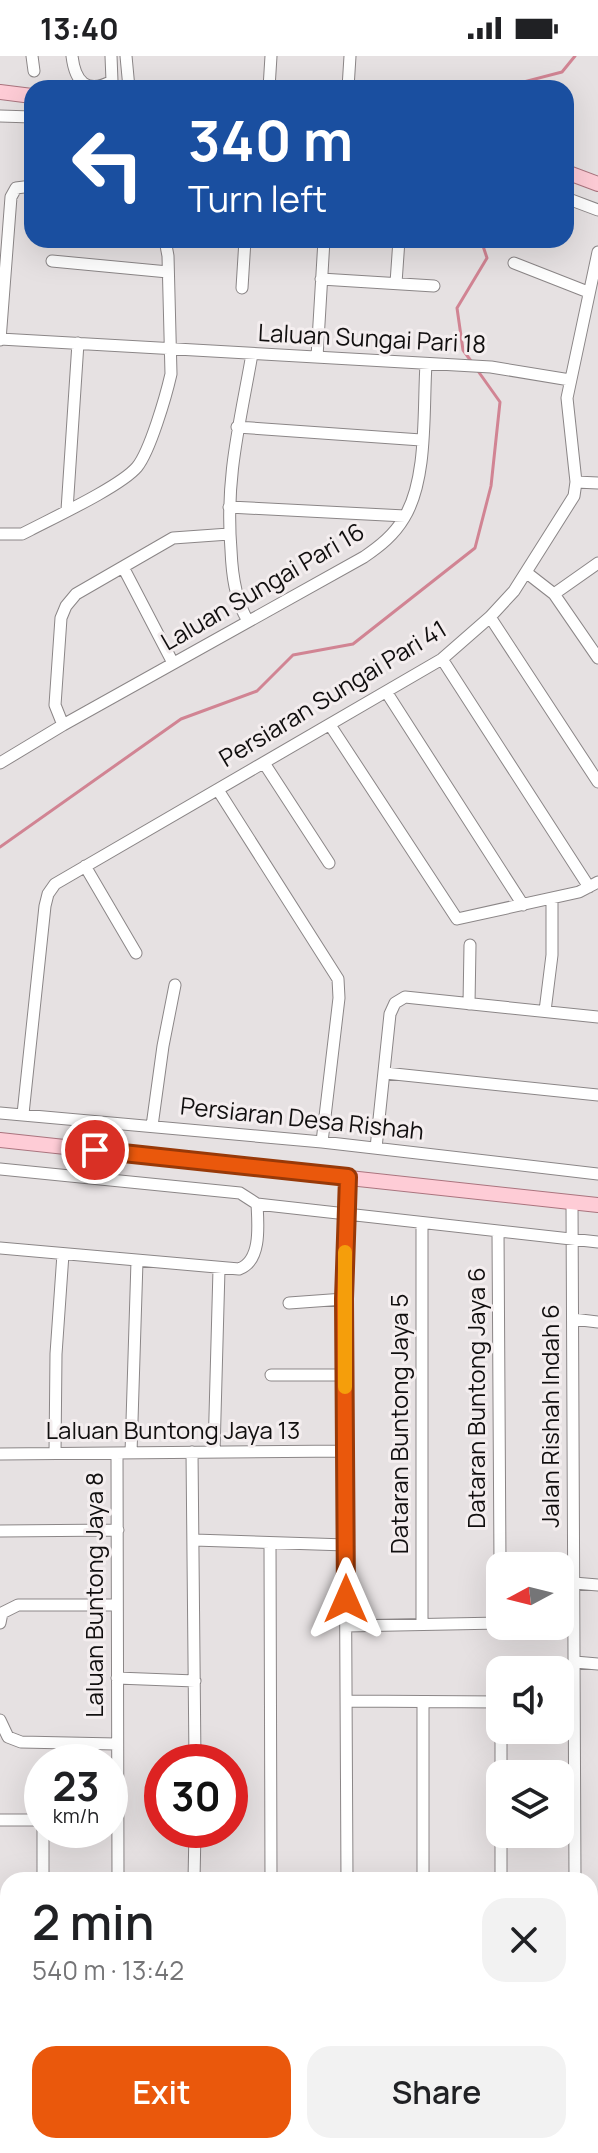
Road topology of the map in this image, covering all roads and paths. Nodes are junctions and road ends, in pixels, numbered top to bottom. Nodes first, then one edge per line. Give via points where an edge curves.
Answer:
1 (32, 56) edge
2 (72, 56) edge
3 (111, 56) edge
4 (126, 56) edge
5 (271, 56) edge
6 (350, 56) edge
7 (34, 71) dead end
8 (78, 80) edge
9 (112, 80) edge
10 (128, 80) edge
11 (270, 80) edge
12 (348, 80) edge
13 (0, 92) edge
14 (24, 97) edge
15 (24, 100) edge
16 (0, 101) edge
17 (0, 116) edge
18 (24, 117) edge
19 (574, 175) edge
20 (598, 184) edge
21 (24, 187) edge
22 (574, 201) edge
23 (598, 210) edge
24 (166, 248) edge
25 (244, 248) edge
26 (323, 248) edge
27 (398, 248) edge
28 (598, 252) edge
29 (52, 261) dead end
30 (514, 263) dead end
31 (168, 272) junction
32 (321, 279) junction
33 (396, 283) junction
34 (434, 286) dead end
35 (242, 288) dead end
36 (588, 292) junction
37 (0, 339) edge
38 (78, 343) junction
39 (171, 349) junction
40 (252, 354) junction
41 (317, 357) junction
42 (426, 364) junction
43 (570, 380) junction
44 (237, 427) junction
45 (421, 440) junction
46 (576, 482) junction
47 (598, 483) edge
48 (229, 507) junction
49 (67, 510) junction
50 (405, 516) junction
51 (0, 534) edge
52 (229, 534) junction
53 (598, 563) edge
54 (123, 567) junction
55 (527, 573) junction
56 (554, 594) junction
57 (490, 617) junction
58 (248, 621) junction
59 (598, 658) edge
60 (442, 659) junction
61 (173, 663) junction
62 (387, 693) junction
63 (63, 725) junction
64 (330, 725) junction
65 (0, 763) edge
66 (264, 763) junction
67 (598, 782) edge
68 (218, 790) junction
69 (329, 863) dead end
70 (85, 866) junction
71 (594, 884) edge
72 (552, 899) junction
73 (523, 905) junction
74 (470, 945) dead end
75 (136, 953) dead end
76 (175, 985) dead end
77 (469, 1004) junction
78 (545, 1011) junction
79 (598, 1017) edge
80 (385, 1073) junction
81 (598, 1095) edge
82 (0, 1113) edge
83 (23, 1114) junction
84 (152, 1126) junction
85 (0, 1140) edge
86 (322, 1142) junction
87 (376, 1148) junction
88 (0, 1169) edge
89 (598, 1174) edge
90 (348, 1177) junction
91 (572, 1202) junction
92 (257, 1204) junction
93 (598, 1205) edge
94 (345, 1214) junction
95 (422, 1223) junction
96 (498, 1231) junction
97 (573, 1239) junction
98 (598, 1242) edge
99 (0, 1248) edge
100 (63, 1254) junction
101 (137, 1261) junction
102 (219, 1269) junction
103 (344, 1299) junction
104 (289, 1303) dead end
105 (573, 1319) junction
106 (598, 1322) edge
107 (271, 1375) dead end
108 (345, 1375) junction
109 (346, 1451) junction
110 (192, 1452) junction
111 (214, 1452) junction
112 (55, 1453) junction
113 (117, 1453) junction
114 (131, 1453) junction
115 (0, 1454) edge
116 (118, 1530) junction
117 (0, 1531) edge
118 (194, 1540) junction
119 (270, 1544) junction
120 (346, 1545) junction
121 (500, 1552) edge
122 (574, 1552) edge
123 (574, 1583) joint
124 (598, 1585) edge
125 (117, 1605) junction
126 (0, 1623) edge
127 (486, 1623) edge
128 (575, 1623) joint
129 (422, 1624) junction
130 (346, 1626) junction
131 (575, 1662) junction
132 (598, 1664) edge
133 (117, 1678) junction
134 (195, 1681) junction
135 (575, 1700) joint
136 (347, 1701) junction
137 (423, 1702) junction
138 (486, 1702) edge
139 (0, 1720) edge
140 (116, 1744) joint
141 (195, 1744) edge
142 (0, 1820) edge
143 (24, 1820) edge
144 (43, 1848) edge
145 (116, 1848) edge
146 (195, 1848) edge
147 (501, 1848) edge
148 (43, 1872) edge
149 (117, 1872) edge
150 (194, 1872) edge
151 (271, 1872) edge
152 (347, 1872) edge
153 (423, 1872) edge
154 (501, 1872) edge
155 (575, 1872) edge

1 - 7 street
2 - 8 street
3 - 9 street
4 - 10 street
5 - 11 street
6 - 12 street
13 - 14 main road
15 - 16 main road
17 - 18 street
19 - 20 main road
21 - 37 street via 16,188 11,197
22 - 23 street
24 - 31 street
25 - 35 street
26 - 32 street
27 - 33 street
28 - 36 street, Persiaran Sungai Pari 41
29 - 31 street
30 - 36 street
31 - 39 street
32 - 33 street
32 - 41 street
33 - 34 street
36 - 43 street, Persiaran Sungai Pari 41
37 - 38 street, Laluan Sungai Pari 18
38 - 39 street, Laluan Sungai Pari 18
38 - 49 street
39 - 40 street, Laluan Sungai Pari 18
39 - 49 street via 168,389 142,460 126,477
40 - 41 street, Laluan Sungai Pari 18
40 - 44 street
41 - 42 street, Laluan Sungai Pari 18
42 - 43 street, Laluan Sungai Pari 18 via 491,367
42 - 45 street, Laluan Sungai Pari 16
43 - 46 street, Persiaran Sungai Pari 41 via 568,415
44 - 45 street
44 - 48 street
45 - 50 street, Laluan Sungai Pari 16 via 419,471
46 - 47 street
46 - 55 street, Persiaran Sungai Pari 41 via 567,509
48 - 50 street
48 - 52 street
49 - 51 street via 22,534
50 - 58 street, Laluan Sungai Pari 16 via 384,543 364,557
52 - 54 street via 173,538
52 - 58 street via 237,594
53 - 56 street
54 - 61 street
54 - 63 street via 76,594 61,618 55,705
55 - 56 street
55 - 57 street, Persiaran Sungai Pari 41
56 - 59 street
57 - 60 street, Persiaran Sungai Pari 41
57 - 67 street
58 - 61 street, Laluan Sungai Pari 16
60 - 62 street, Persiaran Sungai Pari 41
60 - 71 street
61 - 63 street, Laluan Sungai Pari 16
62 - 64 street, Persiaran Sungai Pari 41
62 - 73 street
63 - 65 street, Laluan Sungai Pari 16
64 - 66 street, Persiaran Sungai Pari 41
64 - 73 street via 457,919
66 - 68 street, Persiaran Sungai Pari 41
66 - 69 street
68 - 70 street, Persiaran Sungai Pari 41
68 - 86 street via 338,979
70 - 75 street
70 - 83 street, Persiaran Sungai Pari 41 via 48,894
71 - 72 street
72 - 73 street
72 - 78 street
74 - 77 street
76 - 84 street
77 - 78 street
77 - 80 street via 405,997 395,1003
78 - 79 street
80 - 81 street
80 - 87 street
82 - 83 street, Persiaran Desa Rishah
83 - 84 street, Persiaran Desa Rishah
84 - 86 street, Persiaran Desa Rishah
85 - 90 main road
86 - 87 street, Persiaran Desa Rishah
87 - 89 street, Persiaran Desa Rishah
88 - 92 street via 240,1193
90 - 91 main road
90 - 94 street
91 - 93 main road
91 - 97 street, Jalan Rishah Indah 6
92 - 94 street
92 - 102 street via 254,1258 249,1266
94 - 95 street
94 - 103 street
95 - 96 street
95 - 129 street, Dataran Buntong Jaya 5
96 - 97 street
96 - 121 street, Dataran Buntong Jaya 6
97 - 98 street
97 - 105 street, Jalan Rishah Indah 6
99 - 100 street
100 - 101 street
100 - 112 street
101 - 102 street
101 - 114 street, Laluan Buntong Jaya 8
102 - 111 street
103 - 104 street
103 - 108 street
105 - 106 street
105 - 122 street, Jalan Rishah Indah 6
107 - 108 street
108 - 109 street
109 - 111 street, Laluan Buntong Jaya 13
109 - 120 street
110 - 111 street, Laluan Buntong Jaya 13
110 - 114 street, Laluan Buntong Jaya 13
110 - 118 street
112 - 113 street, Laluan Buntong Jaya 13
112 - 115 street, Laluan Buntong Jaya 13
113 - 114 street, Laluan Buntong Jaya 13
113 - 116 street, Laluan Buntong Jaya 8
116 - 117 street
116 - 125 street, Laluan Buntong Jaya 8
118 - 119 street
118 - 134 street
119 - 120 street
119 - 151 street
120 - 130 street
123 - 124 street
123 - 128 street, Jalan Rishah Indah 6
125 - 126 street via 18,1605 2,1613
125 - 133 street, Laluan Buntong Jaya 8
127 - 129 street
128 - 131 street, Jalan Rishah Indah 6
129 - 130 street
130 - 136 street
131 - 132 street
131 - 135 street, Jalan Rishah Indah 6
133 - 134 street
133 - 140 street, Laluan Buntong Jaya 8
134 - 141 street
135 - 155 street, Jalan Rishah Indah 6
136 - 137 street
136 - 152 street
137 - 138 street
137 - 153 street
139 - 140 street via 8,1737 21,1742
142 - 143 street
144 - 148 street
145 - 149 street, Laluan Buntong Jaya 8
146 - 150 street
147 - 154 street

